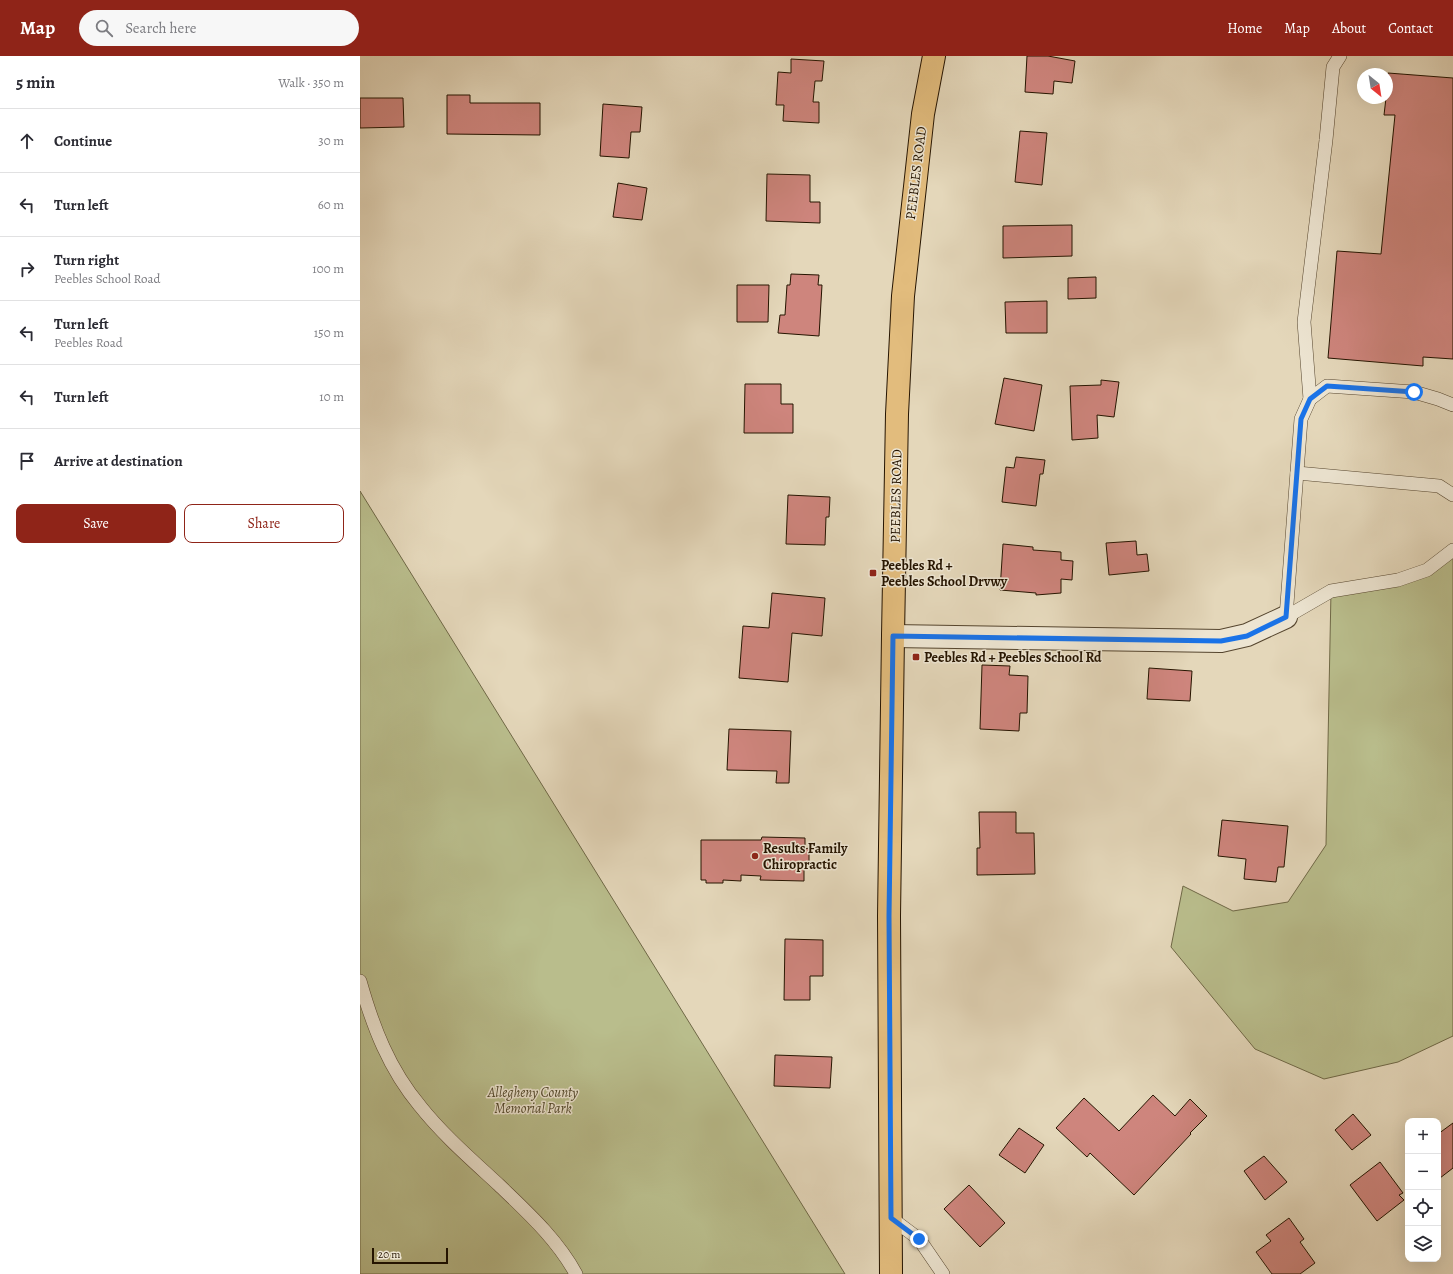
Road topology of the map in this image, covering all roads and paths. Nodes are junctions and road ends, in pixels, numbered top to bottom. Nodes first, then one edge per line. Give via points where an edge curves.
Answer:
1 (934, 56) edge
2 (1340, 56) edge
3 (1310, 399) junction
4 (1453, 405) edge
5 (1297, 473) junction
6 (1453, 495) edge
7 (1453, 550) edge
8 (1286, 617) junction
9 (893, 636) junction
10 (360, 981) edge
11 (891, 1218) junction
12 (576, 1274) edge
13 (891, 1274) edge
14 (943, 1274) edge

1 - 9 main road, PEEBLES ROAD via 923,114 903,296 897,414
2 - 3 lane via 1333,67 1304,322
3 - 4 lane via 1327,386 1414,392
3 - 5 lane via 1301,419
5 - 6 lane via 1439,486
5 - 8 lane
7 - 8 lane via 1427,570 1398,580 1332,591
8 - 9 street via 1247,636 1221,641
9 - 11 main road, PEEBLES ROAD via 889,916
10 - 12 lane via 382,1046 401,1080 420,1106 533,1218 556,1243
11 - 13 main road, PEEBLES ROAD
11 - 14 lane via 919,1239

